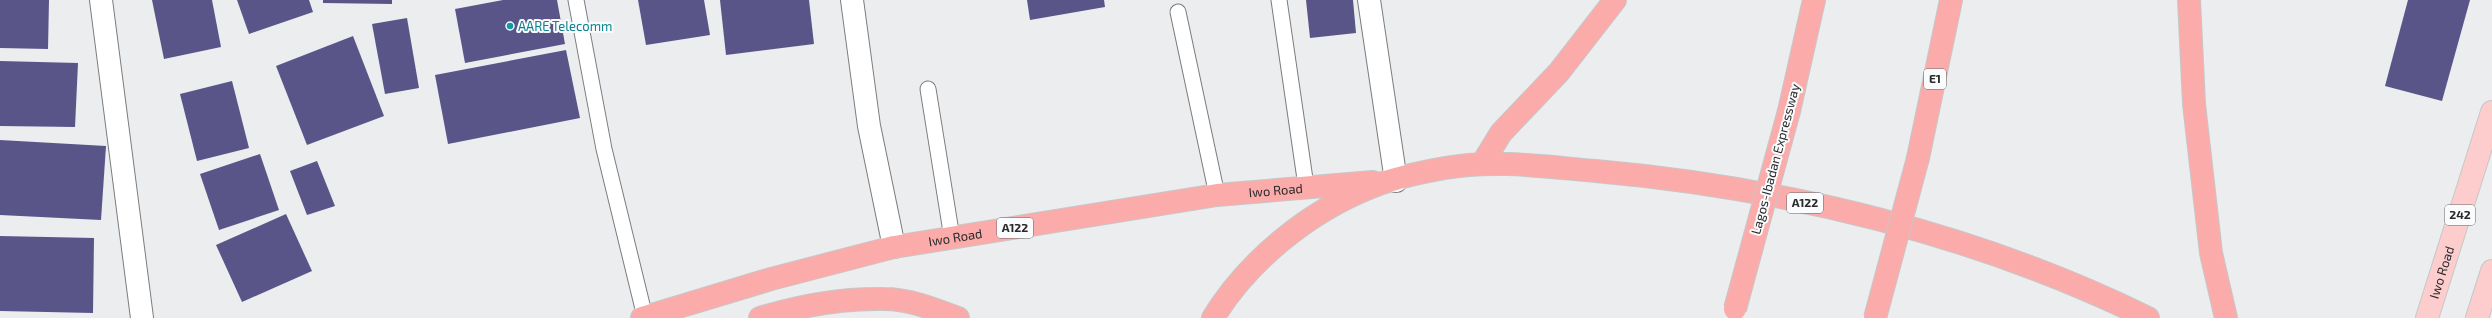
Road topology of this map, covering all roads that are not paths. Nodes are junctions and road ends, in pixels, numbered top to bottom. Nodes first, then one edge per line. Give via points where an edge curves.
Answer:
1 (101, 0) edge
2 (576, 0) edge
3 (852, 0) edge
4 (1279, 0) edge
5 (1369, 0) edge
6 (1615, 0) edge
7 (1814, 0) edge
8 (1951, 0) edge
9 (2189, 0) edge
10 (1178, 12) dead end
11 (928, 89) dead end
12 (2492, 112) edge
13 (1482, 164) junction
14 (1396, 181) junction
15 (1306, 186) junction
16 (1217, 195) junction
17 (952, 238) junction
18 (894, 247) junction
19 (2492, 271) edge
20 (1733, 313) edge
21 (643, 317) edge
22 (142, 318) edge
23 (760, 318) edge
24 (958, 318) edge
25 (1213, 318) edge
26 (1875, 318) edge
27 (2148, 318) edge
28 (2226, 318) edge
29 (2427, 318) edge
30 (2477, 318) edge

1 - 22 street
2 - 21 lane via 604,149
3 - 18 street via 869,126
4 - 15 lane
5 - 14 street
6 - 13 highway via 1559,72 1502,133
7 - 20 highway, Lagos-Ibadan Expressway, bridge via 1789,111
8 - 26 highway, E1, bridge via 1918,158
9 - 28 highway via 2194,104 2211,253
10 - 16 lane
11 - 17 lane
12 - 29 main road, Iwo Road / 242
13 - 14 highway, A122 via 1444,168
13 - 27 highway, A122 via 1646,176 1740,190 1856,213 1973,248 2058,278
14 - 15 highway, Iwo Road / A122
14 - 25 highway, A122 via 1372,187 1322,212 1284,240 1241,278
15 - 16 highway, Iwo Road / A122
16 - 17 highway, Iwo Road / A122
17 - 18 highway, Iwo Road / A122
18 - 21 highway, Iwo Road / A122 via 771,279
19 - 30 main road
23 - 24 highway via 839,302 884,299 930,307

